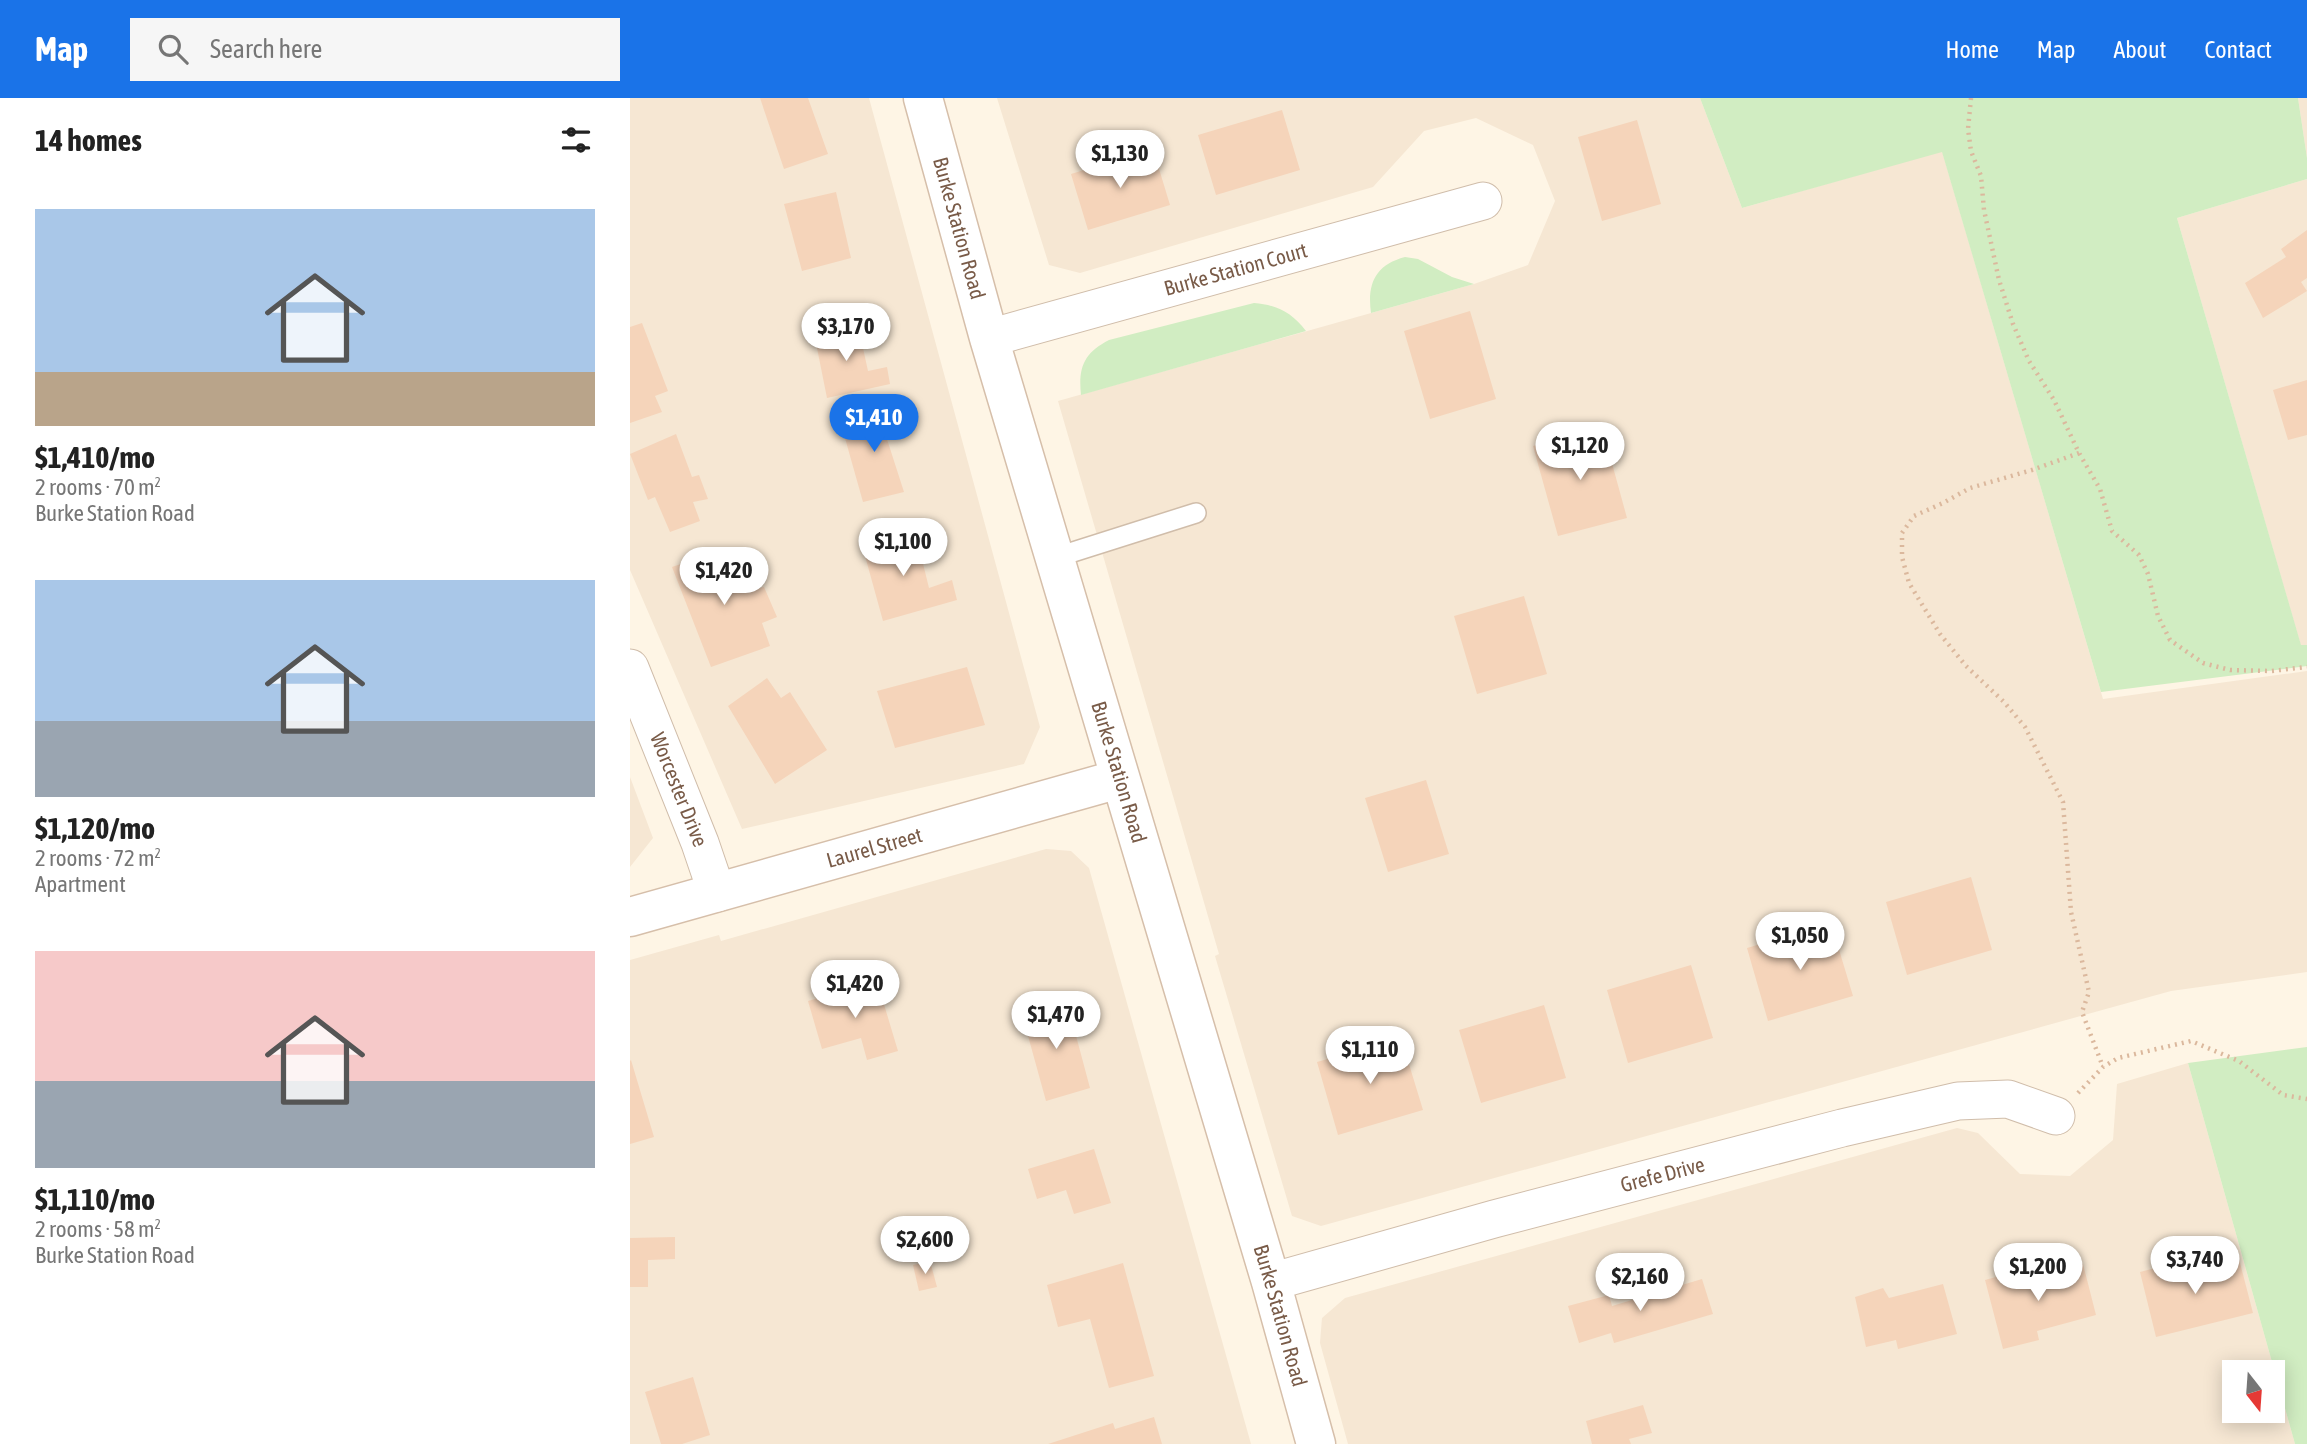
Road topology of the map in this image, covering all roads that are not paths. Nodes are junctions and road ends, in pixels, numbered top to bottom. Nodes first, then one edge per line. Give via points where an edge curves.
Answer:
1 (923, 98) edge
2 (1483, 201) dead end
3 (989, 338) junction
4 (1196, 513) dead end
5 (1054, 558) junction
6 (630, 668) edge
7 (1119, 779) junction
8 (714, 883) junction
9 (630, 917) edge
10 (2056, 1116) road end
11 (1271, 1282) junction
12 (1316, 1444) edge

1 - 3 street, Burke Station Road
2 - 3 street, Burke Station Court
3 - 5 street, Burke Station Road
4 - 5 lane
5 - 7 street, Burke Station Road
6 - 8 street, Worcester Drive
7 - 8 street, Laurel Street
7 - 11 street, Burke Station Road
8 - 9 street, Laurel Street
10 - 11 street, Grefe Drive via 2008,1099 1958,1101 1494,1219
11 - 12 street, Burke Station Road

